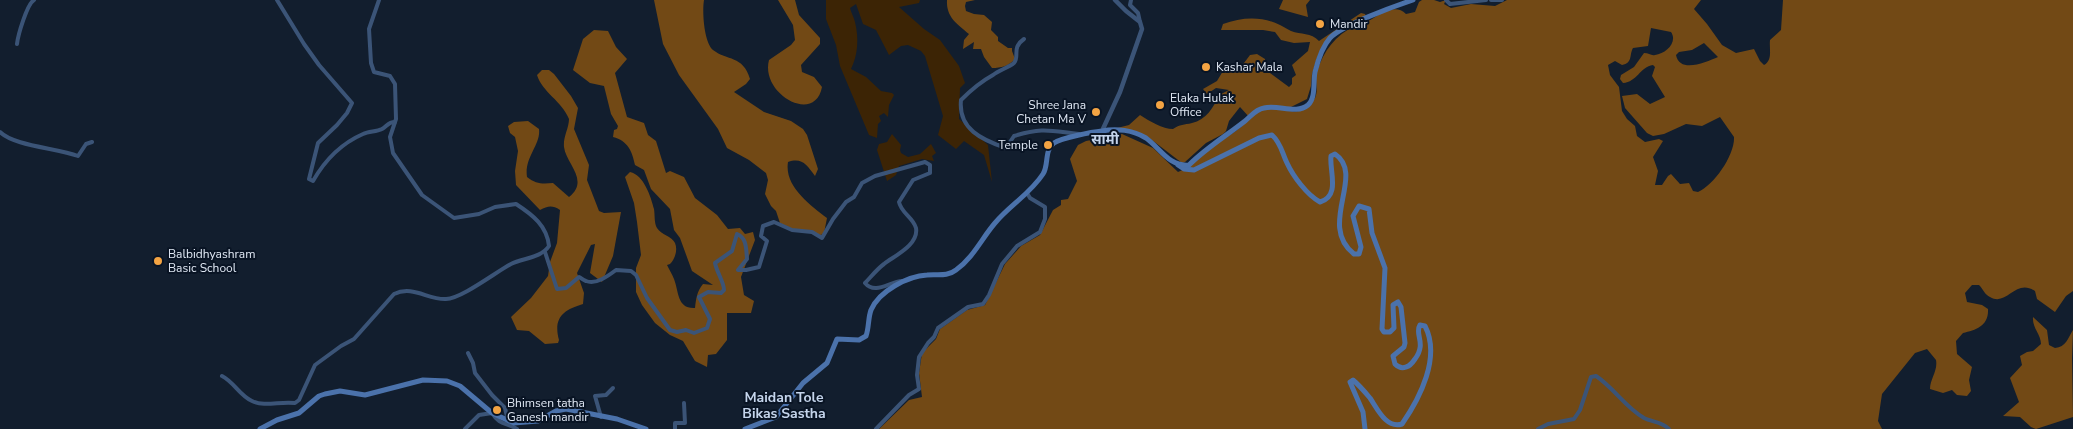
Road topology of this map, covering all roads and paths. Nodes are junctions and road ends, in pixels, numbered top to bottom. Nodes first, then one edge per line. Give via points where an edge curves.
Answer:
1 (34, 0) edge
2 (277, 0) edge
3 (379, 0) edge
4 (1115, 0) edge
5 (1131, 0) edge
6 (1413, 0) edge
7 (1446, 0) edge
8 (1486, 0) edge
9 (1491, 0) edge
10 (1502, 0) edge
11 (1140, 22) junction
12 (1024, 39) dead end
13 (17, 44) dead end
14 (395, 122) junction
15 (1102, 131) junction
16 (0, 132) edge
17 (1086, 135) junction
18 (92, 142) dead end
19 (1178, 165) junction
20 (1027, 193) junction
21 (545, 252) junction
22 (907, 281) junction
23 (468, 354) dead end
24 (222, 376) dead end
25 (613, 388) dead end
26 (684, 403) dead end
27 (492, 413) junction
28 (600, 417) junction
29 (508, 421) junction
30 (260, 429) edge
31 (465, 429) edge
32 (517, 429) edge
33 (646, 429) edge
34 (675, 429) edge
35 (746, 429) edge
36 (876, 429) edge
37 (1365, 429) edge
38 (1538, 429) edge
39 (1669, 429) edge

1 - 13 street via 26,11
2 - 14 street via 314,58 352,103 347,114 318,144 309,179 313,181 324,162 340,147
3 - 14 street via 370,29 371,63 374,72 390,76 396,84
4 - 11 street
5 - 11 street via 1130,5 1138,13
6 - 19 main road via 1346,27 1330,38 1315,70 1312,99 1308,105 1297,109 1271,107 1257,110 1189,165
7 - 8 street via 1450,4
9 - 10 street
11 - 15 street via 1142,29 1120,92
12 - 17 street via 1018,43 1014,62 962,100 963,122 986,140 1006,148 1014,136 1045,129
14 - 21 street via 390,137 393,153 422,195 454,218 516,204 532,214 542,226 548,237 549,246
15 - 17 main road
15 - 19 main road via 1125,130 1140,135
16 - 18 street via 8,139 78,156 86,144
17 - 20 main road via 1051,145 1045,171
19 - 37 main road via 1184,170 1194,170 1259,138 1272,135 1280,144 1296,178 1320,202 1327,198 1333,186 1331,156 1335,154 1340,158 1346,176 1339,233 1348,248 1359,254 1362,249 1353,216 1359,206 1369,209 1372,233 1385,268 1384,332 1394,328 1393,305 1398,302 1401,308 1406,343 1394,356 1395,364 1406,367 1417,356 1421,347 1417,329 1420,325 1426,326 1430,338 1429,360 1419,397 1398,427 1385,422 1358,384 1354,380 1350,382 1363,412
20 - 22 main road via 994,224 960,268 946,275 920,276
20 - 36 street via 1045,208 1040,232 1017,246 1002,264 983,304 968,307 938,328 919,357 919,389
21 - 22 street via 557,289 566,288 579,277 592,282 606,278 616,270 631,271 670,330 694,333 708,328 710,319 699,297 724,290 715,263 732,251 737,234 745,241 748,259 738,270 759,267 767,241 761,236 763,226 774,222 792,230 812,232 822,238 862,183 874,176 926,162 930,173 913,180 899,202 914,223 914,237 907,248 880,267 865,284 875,290 892,282
21 - 24 street via 514,263 464,294 448,300 401,290 394,294 354,339 315,365 299,400 294,403 264,404 250,400 231,380
22 - 35 main road via 887,291 876,302 866,336 859,340 837,340 827,363 803,383 776,417
23 - 29 street via 475,373 505,408
25 - 28 street via 606,394 594,396
26 - 34 street via 685,423 676,423
27 - 29 main road
27 - 30 main road via 460,386 447,380 423,380 365,395 340,391 325,394 299,413
27 - 31 street via 479,415
27 - 32 street via 502,424
28 - 29 main road via 566,409 538,421
28 - 33 main road
38 - 39 street via 1574,419 1592,377 1596,376 1644,418

